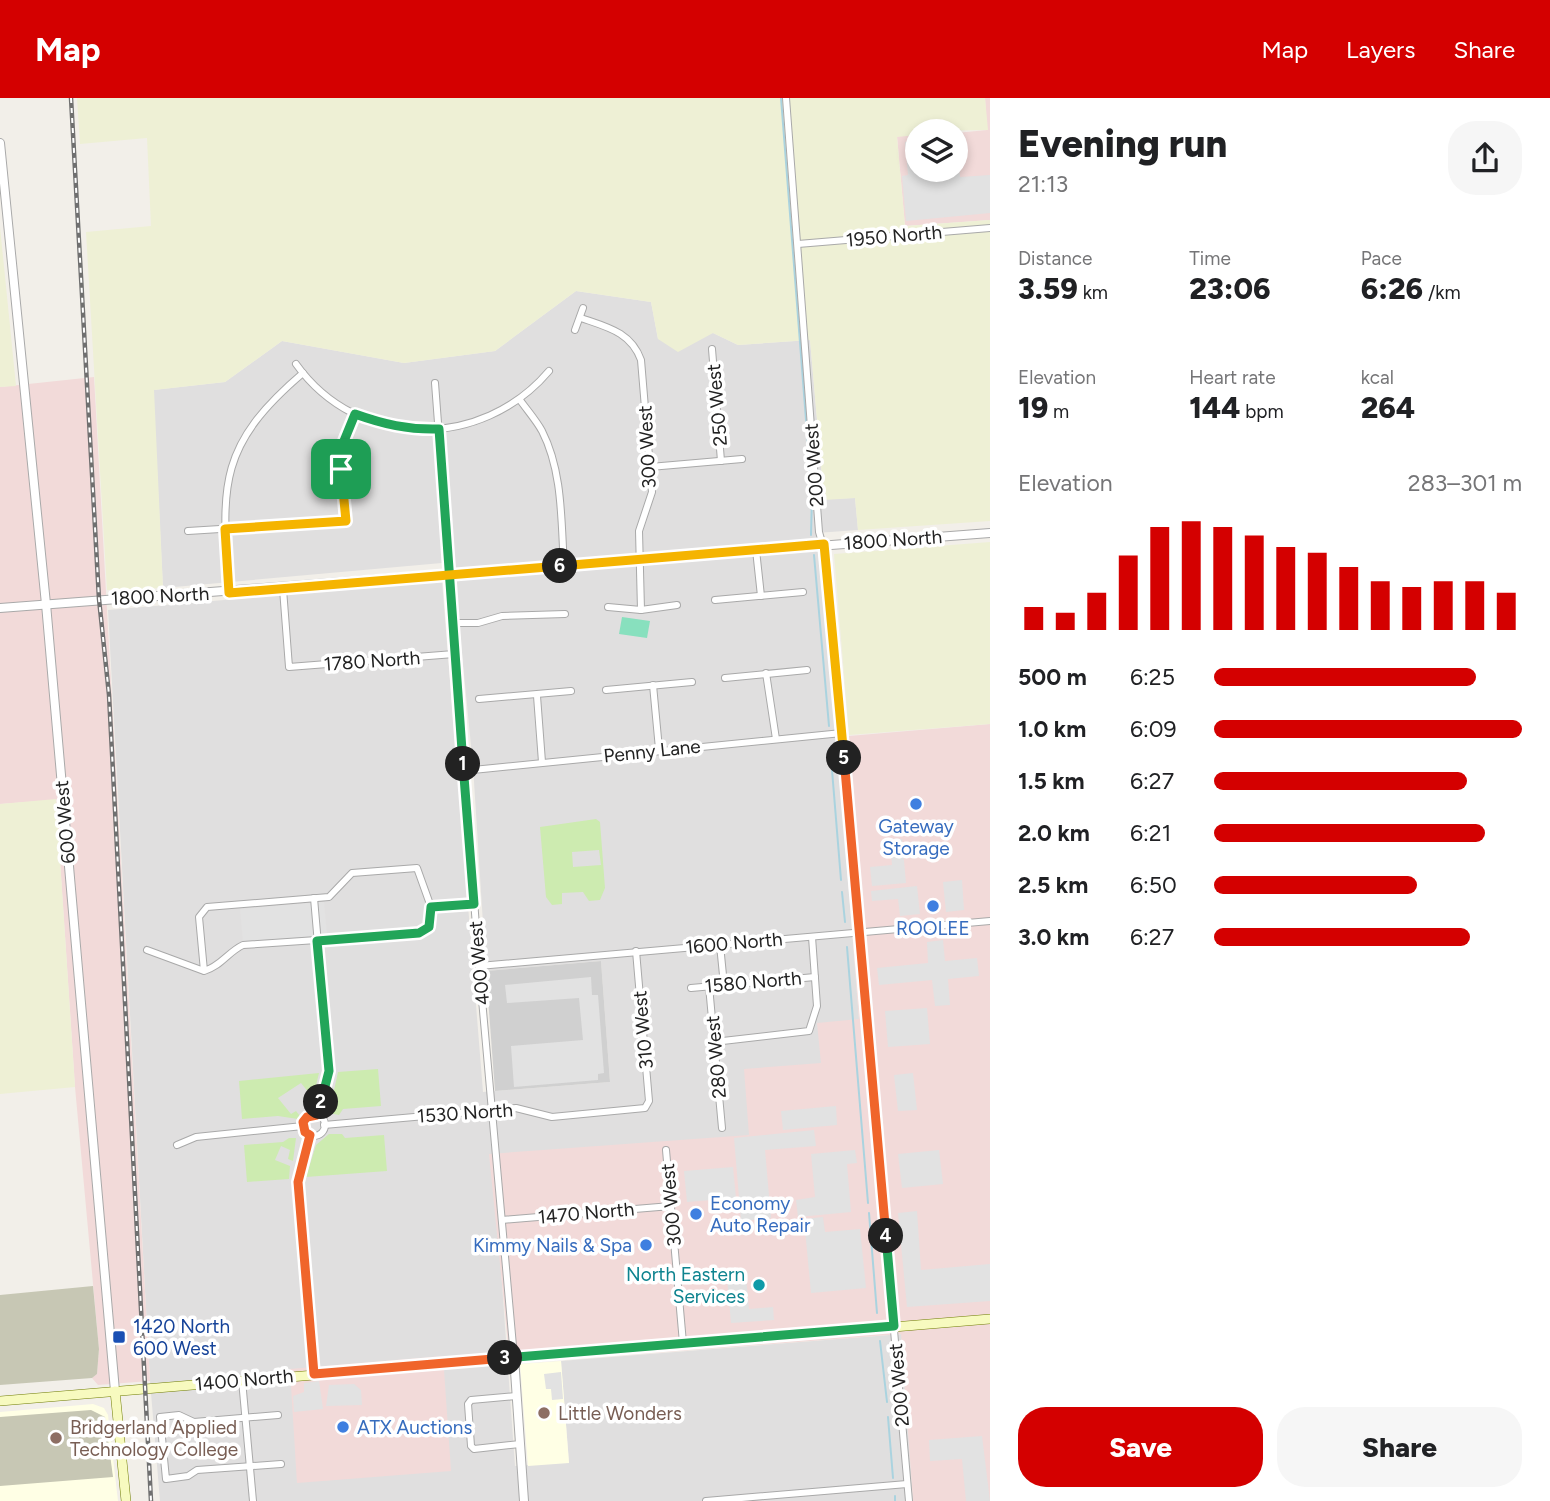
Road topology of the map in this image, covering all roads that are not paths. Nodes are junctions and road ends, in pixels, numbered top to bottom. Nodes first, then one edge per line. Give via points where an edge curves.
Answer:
1 (786, 98) edge
2 (0, 144) edge
3 (990, 228) edge
4 (798, 244) junction
5 (583, 308) dead end
6 (581, 318) junction
7 (575, 330) dead end
8 (712, 349) dead end
9 (296, 364) dead end
10 (549, 371) dead end
11 (303, 373) junction
12 (435, 383) dead end
13 (520, 400) junction
14 (355, 414) junction
15 (439, 429) junction
16 (742, 459) dead end
17 (721, 461) junction
18 (650, 467) junction
19 (225, 529) junction
20 (188, 531) dead end
21 (990, 533) edge
22 (824, 544) junction
23 (756, 550) junction
24 (639, 559) junction
25 (564, 566) junction
26 (448, 576) junction
27 (283, 589) junction
28 (803, 592) dead end
29 (229, 593) junction
30 (761, 596) junction
31 (715, 600) dead end
32 (46, 604) junction
33 (677, 605) dead end
34 (608, 607) dead end
35 (0, 608) edge
36 (641, 610) junction
37 (565, 614) dead end
38 (452, 623) junction
39 (454, 654) junction
40 (807, 670) dead end
41 (766, 673) junction
42 (725, 678) dead end
43 (692, 682) dead end
44 (653, 685) junction
45 (606, 690) dead end
46 (571, 691) dead end
47 (537, 696) junction
48 (479, 699) dead end
49 (842, 733) junction
50 (776, 739) junction
51 (659, 750) junction
52 (541, 762) junction
53 (463, 771) junction
54 (314, 898) junction
55 (474, 904) junction
56 (431, 907) junction
57 (990, 921) edge
58 (858, 932) junction
59 (812, 937) junction
60 (317, 941) junction
61 (720, 944) junction
62 (146, 950) dead end
63 (636, 951) junction
64 (479, 966) junction
65 (204, 971) junction
66 (815, 977) junction
67 (724, 985) junction
68 (709, 986) junction
69 (691, 988) dead end
70 (715, 1042) junction
71 (645, 1108) joint
72 (491, 1110) junction
73 (317, 1115) junction
74 (324, 1125) junction
75 (303, 1126) junction
76 (722, 1128) dead end
77 (310, 1135) junction
78 (177, 1145) dead end
79 (666, 1150) dead end
80 (671, 1206) junction
81 (502, 1220) junction
82 (990, 1319) edge
83 (894, 1326) junction
84 (683, 1343) junction
85 (513, 1357) junction
86 (314, 1374) junction
87 (242, 1380) junction
88 (116, 1391) junction
89 (516, 1396) junction
90 (0, 1401) edge
91 (278, 1415) dead end
92 (246, 1419) junction
93 (520, 1444) junction
94 (281, 1464) dead end
95 (250, 1467) junction
96 (907, 1484) junction
97 (126, 1501) edge
98 (253, 1501) edge
99 (524, 1501) edge
100 (706, 1501) edge
101 (909, 1501) edge

1 - 4 street, 200 West
2 - 32 street, 600 West
3 - 4 street, 1950 North
4 - 22 street, 200 West via 819,531
5 - 6 street
6 - 7 street
6 - 18 street, 300 West via 613,329 636,347
8 - 17 street, 250 West
9 - 11 street
10 - 13 street
11 - 14 street
11 - 19 street via 256,418 240,444 228,474
12 - 15 street, 400 West
13 - 15 street via 486,419
13 - 25 street via 542,431 553,460
14 - 15 street via 386,425
14 - 19 street via 344,441 341,469 346,521
15 - 26 street, 400 West
16 - 17 street
17 - 18 street
18 - 24 street, 300 West via 652,492 639,531
19 - 20 street
19 - 29 street
21 - 22 street, 1800 North
22 - 23 street, 1800 North
22 - 49 street, 200 West
23 - 24 street, 1800 North
23 - 30 street
24 - 25 street, 1800 North
24 - 36 street, 300 West
25 - 26 street, 1800 North
26 - 27 street, 1800 North
26 - 38 street, 400 West
27 - 29 street, 1800 North
27 - 39 street, 1780 North via 289,667
28 - 30 street
29 - 32 street, 1800 North
30 - 31 street
32 - 35 street, 1800 North
32 - 88 street, 600 West
33 - 36 street
34 - 36 street
37 - 38 street
38 - 39 street, 400 West
39 - 53 street, 400 West
40 - 41 street
41 - 42 street
41 - 50 street
43 - 44 street
44 - 45 street
44 - 51 street
46 - 47 street
47 - 48 street
47 - 52 street
49 - 50 street, Penny Lane
49 - 58 street, 200 West
50 - 51 street, Penny Lane
51 - 52 street, Penny Lane
52 - 53 street, Penny Lane
53 - 55 street, 400 West
54 - 56 street via 335,893 352,873 411,867 421,873
54 - 60 street
54 - 65 street via 207,907 199,917
55 - 56 street
55 - 64 street, 400 West
56 - 60 street via 429,927 419,933
57 - 58 street, 1600 North
58 - 59 street, 1600 North
58 - 83 street, 200 West
59 - 61 street, 1600 North
59 - 66 street
60 - 65 street via 243,945
60 - 73 street via 329,1071
61 - 63 street, 1600 North
61 - 67 street
62 - 65 street
63 - 64 street, 1600 North
63 - 71 street, 310 West via 649,1101
64 - 72 street, 400 West
66 - 67 street, 1580 North
66 - 70 street via 817,1010 806,1034
67 - 68 street, 1580 North
68 - 69 street, 1580 North
68 - 70 street, 280 West
70 - 76 street, 280 West
71 - 72 street, 1530 North via 552,1117 516,1108
72 - 74 street, 1530 North
72 - 81 street, 400 West
73 - 74 street
73 - 75 street via 307,1117
74 - 77 street via 320,1134
75 - 77 street
75 - 78 street via 196,1137
77 - 86 street via 298,1182
79 - 80 street, 300 West
80 - 81 street, 1470 North
80 - 84 street, 300 West
81 - 85 street, 400 West
82 - 83 main road, 1400 North
83 - 84 main road, 1400 North
83 - 96 street, 200 West
84 - 85 main road, 1400 North
85 - 86 main road, 1400 North
85 - 89 street, 400 West
86 - 87 main road, 1400 North
87 - 88 main road, 1400 North
87 - 92 street
88 - 90 main road, 1400 North
88 - 97 main road, 600 West
89 - 93 street, 400 West
89 - 93 street via 471,1400 471,1446
91 - 92 street
92 - 95 street
92 - 95 street via 194,1422 179,1415 160,1417 166,1479 197,1470
93 - 99 street, 400 West
94 - 95 street
95 - 98 street
96 - 100 street
96 - 101 street, 200 West

